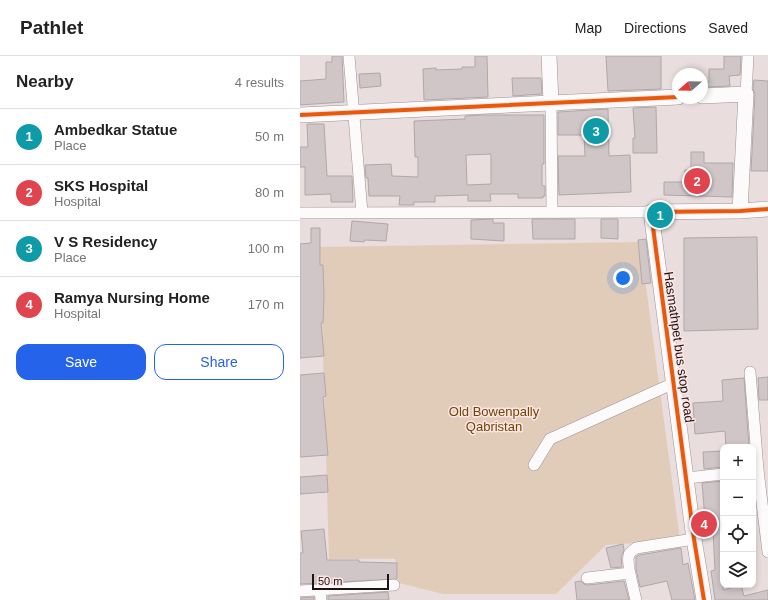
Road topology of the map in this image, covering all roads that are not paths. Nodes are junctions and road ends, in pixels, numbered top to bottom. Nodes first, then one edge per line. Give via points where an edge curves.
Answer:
1 (349, 56) edge
2 (549, 56) edge
3 (748, 56) edge
4 (746, 94) junction
5 (708, 96) edge
6 (672, 97) edge
7 (551, 103) junction
8 (354, 112) junction
9 (300, 115) edge
10 (768, 209) edge
11 (740, 211) junction
12 (552, 212) junction
13 (651, 212) junction
14 (300, 213) edge
15 (362, 213) junction
16 (750, 372) dead end
17 (674, 383) junction
18 (534, 465) dead end
19 (760, 470) edge
20 (720, 474) edge
21 (687, 478) junction
22 (694, 539) junction
23 (768, 552) edge
24 (630, 573) junction
25 (587, 578) dead end
26 (394, 585) dead end
27 (300, 591) edge
28 (321, 595) edge
29 (636, 600) edge
30 (704, 600) edge

1 - 8 street
2 - 7 street
3 - 4 street
4 - 5 street
4 - 11 street
6 - 7 street
7 - 8 street
7 - 12 street
8 - 9 street
8 - 15 street
10 - 11 street
11 - 13 street
12 - 13 street
12 - 15 street
13 - 17 street, Hasmathpet bus stop road
14 - 15 street
16 - 19 street
17 - 18 street via 550,439
17 - 21 street, Hasmathpet bus stop road
19 - 23 street
20 - 21 street
21 - 22 street, Hasmathpet bus stop road
22 - 24 street via 636,548 629,555
22 - 30 street, Hasmathpet bus stop road
24 - 25 street
24 - 29 street
26 - 28 street
27 - 28 street

